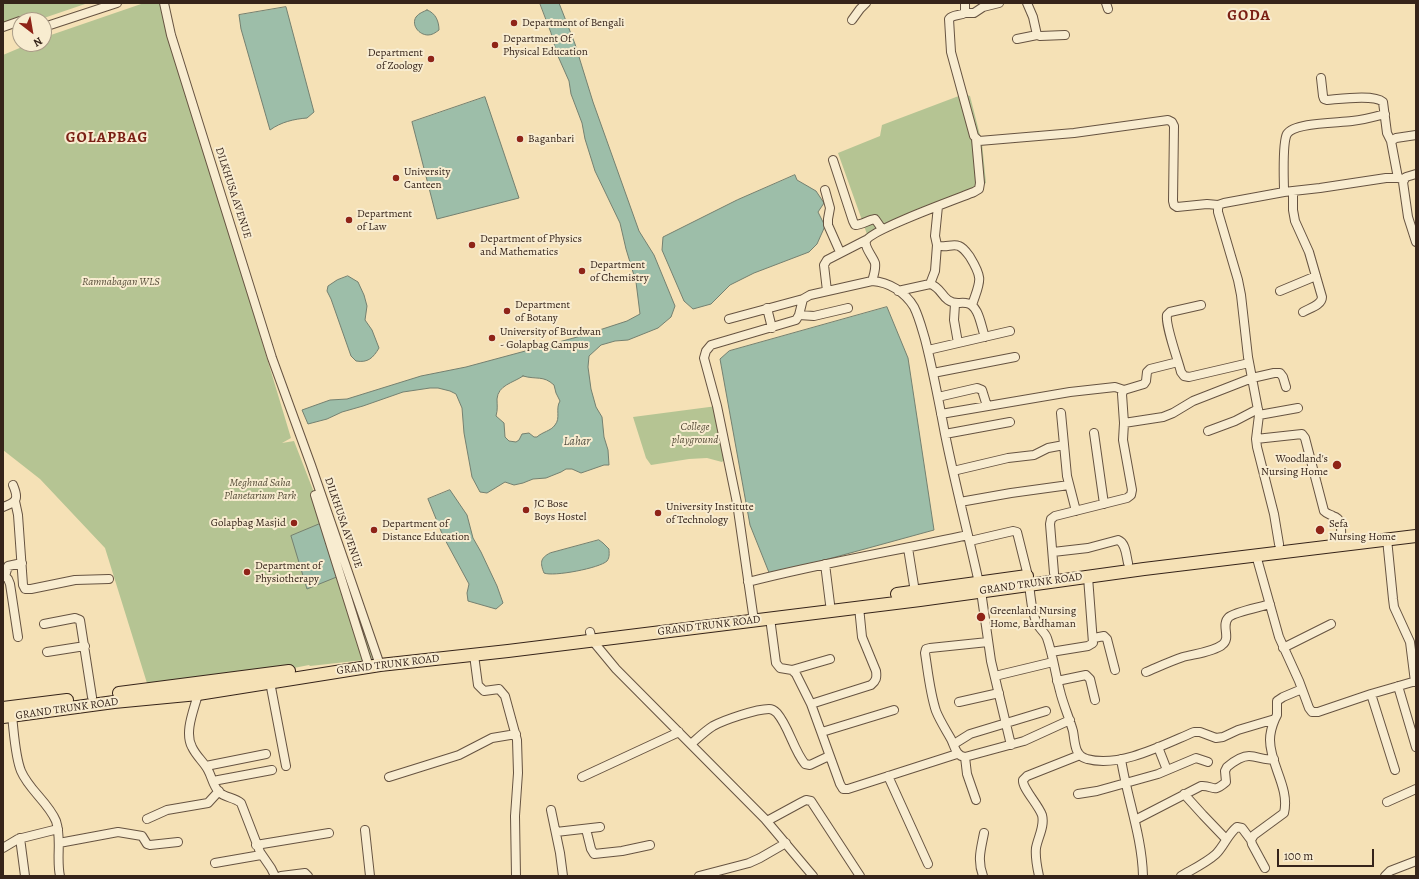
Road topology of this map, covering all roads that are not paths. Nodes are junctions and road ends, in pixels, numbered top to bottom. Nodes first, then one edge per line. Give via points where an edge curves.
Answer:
1 (117, 3) edge
2 (164, 3) edge
3 (866, 3) edge
4 (965, 3) edge
5 (999, 3) edge
6 (1027, 3) edge
7 (965, 13) junction
8 (852, 20) dead end
9 (52, 24) edge
10 (1037, 35) junction
11 (1065, 36) dead end
12 (1017, 39) dead end
13 (1321, 78) dead end
14 (1385, 114) junction
15 (1416, 135) edge
16 (976, 139) junction
17 (1391, 141) junction
18 (833, 160) dead end
19 (1416, 174) edge
20 (1401, 179) junction
21 (825, 190) dead end
22 (1293, 191) junction
23 (1284, 192) junction
24 (1218, 205) junction
25 (938, 206) junction
26 (882, 229) junction
27 (866, 240) junction
28 (1416, 242) edge
29 (937, 245) junction
30 (840, 252) junction
31 (1316, 276) junction
32 (872, 281) junction
33 (930, 284) junction
34 (827, 291) junction
35 (898, 291) junction
36 (1280, 291) dead end
37 (803, 299) junction
38 (955, 304) junction
39 (972, 305) junction
40 (1201, 305) dead end
41 (767, 308) junction
42 (848, 308) dead end
43 (1303, 312) dead end
44 (800, 315) junction
45 (729, 319) dead end
46 (772, 328) junction
47 (1010, 331) dead end
48 (985, 337) junction
49 (958, 343) junction
50 (928, 350) junction
51 (1015, 357) dead end
52 (1178, 362) junction
53 (1249, 363) junction
54 (933, 373) junction
55 (1252, 378) junction
56 (1286, 387) dead end
57 (1124, 390) junction
58 (938, 397) junction
59 (987, 406) junction
60 (1298, 408) dead end
61 (1258, 412) junction
62 (1061, 413) dead end
63 (941, 414) junction
64 (1010, 422) dead end
65 (1124, 423) junction
66 (1208, 431) dead end
67 (1094, 433) dead end
68 (945, 434) junction
69 (1256, 439) junction
70 (1064, 446) junction
71 (952, 471) junction
72 (13, 485) dead end
73 (1068, 485) junction
74 (15, 501) junction
75 (960, 502) junction
76 (1104, 504) junction
77 (3, 507) edge
78 (1076, 511) junction
79 (1416, 528) edge
80 (1416, 536) edge
81 (1341, 537) junction
82 (969, 538) junction
83 (1387, 539) junction
84 (1279, 544) junction
85 (908, 548) junction
86 (1052, 552) junction
87 (1256, 555) junction
88 (22, 563) junction
89 (1128, 563) junction
90 (825, 564) junction
91 (1054, 573) junction
92 (4, 576) edge
93 (1088, 576) junction
94 (109, 579) dead end
95 (1028, 580) junction
96 (748, 582) junction
97 (980, 587) junction
98 (915, 592) junction
99 (830, 604) junction
100 (1270, 604) junction
101 (859, 607) junction
102 (753, 614) junction
103 (770, 618) junction
104 (44, 624) dead end
105 (1331, 624) dead end
106 (591, 636) junction
107 (18, 637) dead end
108 (1094, 638) junction
109 (988, 642) junction
110 (85, 646) junction
111 (1283, 648) junction
112 (47, 652) dead end
113 (1051, 652) junction
114 (474, 654) junction
115 (830, 659) dead end
116 (1053, 662) junction
117 (374, 663) junction
118 (792, 670) junction
119 (1115, 670) dead end
120 (1146, 672) dead end
121 (994, 676) junction
122 (1057, 681) junction
123 (270, 682) junction
124 (1416, 682) edge
125 (1398, 686) junction
126 (1302, 689) junction
127 (999, 693) junction
128 (198, 694) junction
129 (1371, 694) junction
130 (92, 697) junction
131 (1095, 700) dead end
132 (959, 702) dead end
133 (811, 704) junction
134 (5, 710) edge
135 (894, 710) dead end
136 (1046, 710) dead end
137 (1275, 719) junction
138 (1070, 720) junction
139 (1006, 723) junction
140 (680, 732) junction
141 (822, 732) junction
142 (516, 734) junction
143 (691, 744) junction
144 (954, 744) junction
145 (1011, 745) junction
146 (1158, 747) junction
147 (1416, 747) edge
148 (266, 754) dead end
149 (1080, 755) junction
150 (830, 756) junction
151 (961, 756) junction
152 (1121, 759) junction
153 (1274, 759) junction
154 (1208, 762) dead end
155 (206, 766) junction
156 (286, 766) dead end
157 (272, 770) dead end
158 (1167, 770) junction
159 (1395, 770) dead end
160 (888, 776) junction
161 (389, 777) dead end
162 (582, 777) dead end
163 (213, 781) junction
164 (1125, 783) junction
165 (1416, 789) edge
166 (219, 791) junction
167 (1078, 794) dead end
168 (1184, 794) junction
169 (976, 800) dead end
170 (1387, 802) dead end
171 (551, 810) dead end
172 (147, 819) dead end
173 (1135, 820) junction
174 (767, 821) junction
175 (600, 827) dead end
176 (58, 829) junction
177 (586, 829) junction
178 (365, 830) dead end
179 (556, 832) junction
180 (329, 833) dead end
181 (984, 833) dead end
182 (20, 838) junction
183 (1226, 839) junction
184 (1251, 840) junction
185 (178, 842) dead end
186 (59, 843) junction
187 (786, 843) junction
188 (256, 845) junction
189 (650, 845) dead end
190 (3, 848) edge
191 (261, 855) junction
192 (1416, 861) edge
193 (216, 863) dead end
194 (928, 864) dead end
195 (1265, 868) dead end
196 (25, 876) edge
197 (60, 876) edge
198 (275, 876) edge
199 (281, 876) edge
200 (308, 876) edge
201 (370, 876) edge
202 (516, 876) edge
203 (563, 876) edge
204 (699, 876) edge
205 (813, 876) edge
206 (860, 876) edge
207 (983, 876) edge
208 (1038, 876) edge
209 (1143, 876) edge
210 (1181, 876) edge
211 (1385, 876) edge

1 - 9 street
2 - 117 street, DILKHUSA AVENUE via 171,35 283,390 282,395 309,466
3 - 8 street
4 - 7 street
5 - 7 street via 983,7 974,13
6 - 10 street
7 - 16 street via 949,19 950,45
10 - 11 street
10 - 12 street
13 - 14 street via 1324,99 1379,99
14 - 17 street via 1387,133
14 - 23 street via 1352,121 1303,126 1288,132 1283,166
15 - 17 street
16 - 24 street via 979,141 1074,133 1168,120 1174,126 1174,205
16 - 25 street via 980,183 978,189
17 - 20 street
18 - 26 street via 855,225 875,220
19 - 20 street
20 - 22 street via 1386,178
20 - 28 street
21 - 30 street via 830,208 828,225
22 - 23 street
22 - 31 street via 1293,210
23 - 24 street
24 - 53 street via 1238,280
25 - 26 street
25 - 29 street via 935,236
26 - 27 street
27 - 30 street
27 - 32 street via 875,263
29 - 33 street via 935,272
29 - 39 street via 942,248 961,246 977,269 980,281
30 - 34 street via 824,265
31 - 36 street
31 - 43 street via 1322,300
32 - 34 street
32 - 35 street via 893,286
33 - 35 street
33 - 38 street
34 - 37 street
35 - 50 street via 914,307
37 - 41 street
37 - 44 street
38 - 39 street
38 - 49 street via 954,320
39 - 48 street
40 - 52 street via 1167,314
41 - 45 street
41 - 46 street
42 - 44 street via 814,316
44 - 46 street via 796,320
46 - 96 street via 711,345 704,358 717,406 737,503
47 - 48 street
48 - 49 street
49 - 50 street
50 - 54 street
51 - 54 street
52 - 53 street via 1181,372 1188,377
52 - 57 street via 1150,369 1144,384
53 - 55 street
54 - 58 street
55 - 56 street via 1280,374 1284,377
55 - 61 street
55 - 65 street via 1193,401 1173,414
57 - 59 street via 1115,387 1070,392
57 - 65 street
58 - 59 street via 977,388 982,390
58 - 63 street
59 - 63 street
60 - 61 street
61 - 66 street
61 - 69 street
62 - 70 street
63 - 68 street
64 - 68 street
65 - 76 street via 1123,440 1131,495
67 - 76 street
68 - 71 street
69 - 81 street via 1302,434 1324,511 1337,517
69 - 84 street
70 - 71 street via 1048,448 1034,455 1008,458
70 - 73 street
71 - 75 street
72 - 74 street
73 - 75 street
73 - 78 street
74 - 77 street
74 - 88 street
75 - 82 street
76 - 78 street
78 - 86 street via 1051,519
79 - 81 main road, GRAND TRUNK ROAD
80 - 83 main road, GRAND TRUNK ROAD
81 - 84 main road, GRAND TRUNK ROAD
82 - 85 street
82 - 95 street via 1017,532
82 - 97 street
83 - 87 main road, GRAND TRUNK ROAD
83 - 124 street via 1394,607 1410,642
84 - 89 main road, GRAND TRUNK ROAD
85 - 90 street
85 - 98 street
86 - 89 street via 1088,548 1118,540 1124,545
86 - 91 street
87 - 93 main road, GRAND TRUNK ROAD
87 - 100 street
88 - 92 street via 8,566
88 - 94 street via 23,585 28,590 75,580
89 - 91 main road, GRAND TRUNK ROAD
90 - 96 street
90 - 99 street
91 - 95 main road, GRAND TRUNK ROAD
92 - 107 street via 10,584
93 - 95 main road, GRAND TRUNK ROAD
93 - 108 street
95 - 97 main road, GRAND TRUNK ROAD
95 - 113 street via 1038,627 1047,637
96 - 102 street
97 - 98 main road, GRAND TRUNK ROAD
97 - 101 main road, GRAND TRUNK ROAD
97 - 109 street
98 - 99 main road, GRAND TRUNK ROAD
99 - 102 main road, GRAND TRUNK ROAD
100 - 111 street
100 - 120 street via 1228,617 1225,624 1227,639 1224,644
101 - 103 main road, GRAND TRUNK ROAD
101 - 133 street via 862,636 876,671 876,681
102 - 106 main road, GRAND TRUNK ROAD
103 - 106 main road, GRAND TRUNK ROAD
103 - 118 street via 776,663 780,668
104 - 110 street via 78,618
105 - 111 street
106 - 114 main road, GRAND TRUNK ROAD
106 - 117 main road, GRAND TRUNK ROAD
106 - 140 street via 616,670
108 - 113 street via 1093,643 1088,646
108 - 119 street via 1107,638
109 - 121 street
109 - 144 street via 926,649 936,711
110 - 112 street
110 - 130 street
111 - 126 street
113 - 116 street
114 - 117 main road, GRAND TRUNK ROAD
114 - 142 street via 478,685 484,691 499,689 502,692
115 - 118 street
116 - 121 street
116 - 122 street
117 - 123 main road, GRAND TRUNK ROAD
117 - 130 main road, GRAND TRUNK ROAD
118 - 133 street
121 - 127 street
122 - 131 street via 1086,675 1090,679
122 - 138 street
123 - 128 main road, GRAND TRUNK ROAD
123 - 156 street
124 - 125 street
125 - 129 street
125 - 147 street
126 - 129 street via 1312,712
126 - 137 street via 1277,701
127 - 132 street
127 - 139 street
128 - 134 main road, GRAND TRUNK ROAD
128 - 155 street via 189,740
129 - 159 street
130 - 134 main road, GRAND TRUNK ROAD
133 - 141 street
134 - 176 street via 21,770 50,809
135 - 141 street
136 - 139 street
137 - 146 street via 1224,737 1216,738 1194,732
137 - 153 street via 1270,742
138 - 145 street
138 - 149 street via 1076,749
139 - 144 street via 970,734
139 - 145 street
140 - 143 street
140 - 162 street
141 - 150 street
142 - 161 street via 492,738 458,755
142 - 202 street
143 - 150 street via 719,723 771,708 776,711 805,764 810,765
143 - 174 street
144 - 151 street
145 - 151 street
146 - 152 street
146 - 158 street
148 - 155 street
149 - 152 street via 1086,759
149 - 208 street via 1022,780 1023,786 1042,816 1043,824 1036,849
150 - 160 street via 843,789
151 - 160 street
151 - 169 street
152 - 164 street
153 - 168 street via 1245,756 1227,767 1226,782 1222,785 1214,789 1201,786
153 - 184 street via 1283,790 1284,813
154 - 158 street via 1196,758
155 - 163 street
157 - 163 street
158 - 164 street
160 - 194 street
163 - 166 street
164 - 167 street
164 - 173 street
165 - 170 street
166 - 172 street via 208,803 167,810
166 - 188 street via 241,803
168 - 173 street
168 - 183 street
171 - 179 street
173 - 209 street
174 - 187 street
174 - 206 street via 806,800 811,801
175 - 177 street
176 - 182 street
176 - 186 street
177 - 179 street
177 - 189 street via 594,854
178 - 201 street
179 - 203 street
180 - 188 street
181 - 207 street via 979,858
182 - 190 street
182 - 196 street
183 - 184 street via 1240,826
183 - 210 street via 1207,861
184 - 195 street
185 - 186 street via 150,846 142,836 118,832
186 - 197 street
187 - 204 street via 749,863
187 - 205 street
188 - 191 street
191 - 193 street
191 - 198 street
192 - 211 street via 1390,871
199 - 200 street via 305,873

